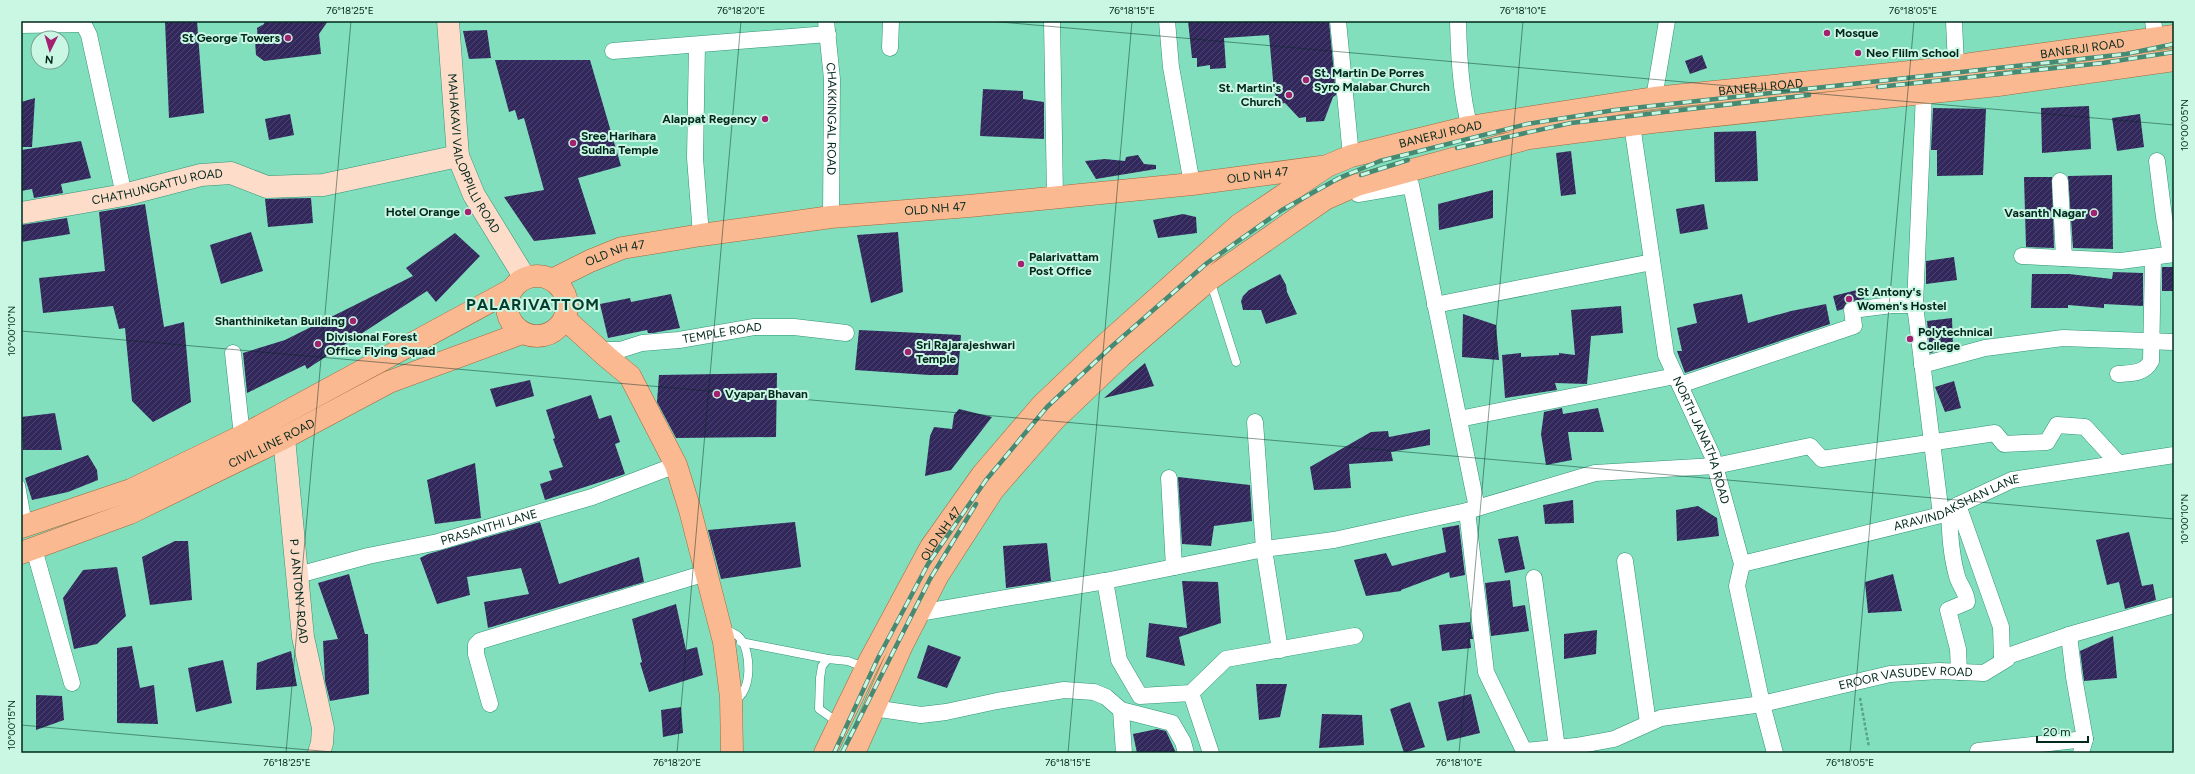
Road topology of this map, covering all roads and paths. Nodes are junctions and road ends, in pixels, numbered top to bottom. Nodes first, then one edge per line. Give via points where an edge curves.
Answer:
1 (448, 21) edge
2 (891, 21) edge
3 (1052, 21) edge
4 (1167, 21) edge
5 (1338, 21) edge
6 (1458, 21) edge
7 (1667, 21) edge
8 (1954, 21) edge
9 (82, 23) edge
10 (21, 25) edge
11 (827, 28) edge
12 (2161, 32) edge
13 (697, 45) junction
14 (890, 48) dead end
15 (613, 51) dead end
16 (2174, 60) edge
17 (1956, 66) junction
18 (1889, 74) junction
19 (1924, 93) junction
20 (1892, 96) junction
21 (1654, 98) junction
22 (1632, 125) junction
23 (1469, 127) junction
24 (1476, 151) junction
25 (458, 156) junction
26 (1351, 156) junction
27 (2157, 161) dead end
28 (1327, 166) junction
29 (2060, 181) dead end
30 (1192, 184) junction
31 (1357, 185) joint
32 (124, 195) junction
33 (1055, 198) junction
34 (1325, 200) junction
35 (21, 213) edge
36 (831, 217) junction
37 (701, 235) junction
38 (2173, 254) edge
39 (2022, 256) dead end
40 (2153, 257) junction
41 (2064, 258) junction
42 (1652, 262) junction
43 (1210, 279) junction
44 (552, 280) junction
45 (518, 284) junction
46 (1435, 305) junction
47 (1915, 305) junction
48 (565, 319) junction
49 (522, 333) junction
50 (846, 333) dead end
51 (2151, 341) junction
52 (2173, 342) dead end
53 (599, 350) junction
54 (233, 353) dead end
55 (1236, 362) dead end
56 (1922, 365) junction
57 (2118, 374) dead end
58 (1678, 380) junction
59 (1459, 419) junction
60 (1255, 422) dead end
61 (242, 436) junction
62 (284, 438) junction
63 (1932, 442) junction
64 (2174, 454) edge
65 (2118, 463) junction
66 (676, 465) junction
67 (1715, 466) junction
68 (1169, 478) dead end
69 (21, 485) edge
70 (1472, 509) junction
71 (1949, 510) junction
72 (24, 526) edge
73 (1264, 549) junction
74 (28, 551) edge
75 (1625, 561) dead end
76 (1742, 564) junction
77 (1174, 567) junction
78 (706, 573) junction
79 (298, 574) junction
80 (1534, 578) dead end
81 (1105, 581) junction
82 (2174, 605) edge
83 (919, 613) junction
84 (720, 627) junction
85 (2069, 635) junction
86 (1355, 636) dead end
87 (741, 642) junction
88 (1280, 650) junction
89 (2002, 658) junction
90 (828, 659) junction
91 (866, 668) junction
92 (1959, 672) junction
93 (1857, 681) junction
94 (72, 682) dead end
95 (1191, 693) junction
96 (731, 701) junction
97 (490, 704) dead end
98 (1762, 704) junction
99 (874, 708) junction
100 (1121, 710) junction
101 (839, 723) junction
102 (1648, 723) junction
103 (2083, 746) edge
104 (1869, 747) dead end
105 (320, 748) edge
106 (1557, 748) junction
107 (1978, 751) dead end
108 (1525, 752) edge
109 (730, 753) edge
110 (825, 753) edge
111 (854, 753) edge
112 (1124, 753) edge
113 (1186, 753) edge
114 (1211, 753) edge
115 (1775, 753) edge

1 - 25 street, MAHAKAVI VAILOPPILLI ROAD
2 - 14 street
3 - 33 street
4 - 30 street via 1171,67
5 - 26 street
6 - 23 street via 1459,71
7 - 21 street
8 - 17 street
9 - 10 street
9 - 32 street via 89,35
11 - 13 street
11 - 36 street, CHAKKINGAL ROAD via 832,79
12 - 17 main road, BANERJI ROAD
13 - 15 street
13 - 37 street via 695,158
16 - 19 main road, BANERJI ROAD
17 - 18 main road, BANERJI ROAD
18 - 20 main road
18 - 21 main road, BANERJI ROAD
19 - 20 main road, BANERJI ROAD
19 - 47 street
20 - 22 main road, BANERJI ROAD
21 - 23 main road, BANERJI ROAD
22 - 24 main road, BANERJI ROAD via 1528,138
22 - 42 street, NORTH JANATHA ROAD
23 - 24 street
23 - 26 main road, BANERJI ROAD
24 - 31 main road, BANERJI ROAD
25 - 32 street, CHATHUNGATTU ROAD via 323,185 268,187 231,173 201,175
25 - 45 street, MAHAKAVI VAILOPPILLI ROAD
26 - 28 main road, OLD NH 47
27 - 38 street via 2164,217
28 - 30 main road, OLD NH 47
28 - 91 main road, OLD NH 47 via 1239,225 1042,405 982,475 931,547
29 - 41 street
30 - 33 main road, OLD NH 47
31 - 34 main road, OLD NH 47
32 - 35 street, CHATHUNGATTU ROAD
33 - 36 main road, OLD NH 47
34 - 43 main road, OLD NH 47
34 - 46 street via 1411,185
36 - 37 main road, OLD NH 47
37 - 44 main road, OLD NH 47 via 622,248
38 - 40 street
39 - 41 street
40 - 41 street via 2121,261
40 - 51 street
42 - 46 street
42 - 58 street, NORTH JANATHA ROAD via 1666,355
43 - 55 lane
43 - 83 main road, OLD NH 47 via 1121,356 1054,420 993,490 938,575
44 - 45 main road via 539,276
44 - 48 main road via 563,291 567,305
45 - 49 main road via 506,306 510,322
45 - 61 main road, CIVIL LINE ROAD
46 - 59 street
47 - 56 street
47 - 58 street via 1852,310 1854,326
48 - 49 main road via 555,330 542,336
48 - 53 main road
49 - 62 main road, CIVIL LINE ROAD via 389,382
50 - 53 street, TEMPLE ROAD via 794,327 754,327 679,340 642,343 620,350
51 - 52 street
51 - 56 street via 2063,338 1985,348
51 - 57 street via 2151,361 2147,368 2137,373
53 - 66 main road via 630,376
54 - 61 street
56 - 63 street
58 - 59 street
58 - 67 street, NORTH JANATHA ROAD
59 - 70 street
60 - 73 street
61 - 72 main road, CIVIL LINE ROAD via 131,490
62 - 74 main road, CIVIL LINE ROAD via 130,513
62 - 79 street, P J ANTONY ROAD
63 - 65 street via 1995,433 2004,444 2047,442 2057,425 2085,427
63 - 67 street via 1822,459 1810,446
63 - 71 street
64 - 65 street, ARAVINDAKSHAN LANE
65 - 71 street, ARAVINDAKSHAN LANE via 2012,480
66 - 78 main road
66 - 79 street, PRASANTHI LANE via 592,497 438,542
67 - 70 street via 1595,473
67 - 76 street, NORTH JANATHA ROAD
68 - 77 street
69 - 72 lane
70 - 73 street via 1334,540
70 - 108 street via 1486,672
71 - 76 street, ARAVINDAKSHAN LANE
71 - 89 street via 2001,627
71 - 92 street via 1952,554 1957,579 1967,597 1967,602 1963,605 1948,610 1958,649
73 - 77 street
73 - 88 street
74 - 94 street
75 - 102 street
76 - 98 street, NORTH JANATHA ROAD via 1737,586
77 - 81 street
78 - 84 main road
78 - 97 street via 480,641 476,645 476,654
79 - 105 street, P J ANTONY ROAD via 304,638 322,728
80 - 106 street
81 - 83 street
81 - 95 street via 1118,660 1140,696
82 - 85 street, EROOR VASUDEV ROAD
83 - 99 main road, OLD NH 47
84 - 87 lane via 738,636
84 - 96 main road
85 - 89 street, EROOR VASUDEV ROAD
85 - 103 street
86 - 88 street
87 - 90 lane
87 - 96 lane via 748,659 748,678 739,698
88 - 95 street via 1226,659
89 - 92 street, EROOR VASUDEV ROAD via 2007,659 1984,673
90 - 91 lane via 848,661
90 - 101 lane via 822,666 819,709
91 - 101 main road, OLD NH 47
92 - 93 street, EROOR VASUDEV ROAD via 1890,674
93 - 98 street, EROOR VASUDEV ROAD
93 - 104 path
95 - 114 street
96 - 109 main road
98 - 102 street, EROOR VASUDEV ROAD via 1661,718
98 - 115 street, NORTH JANATHA ROAD
99 - 100 street via 921,714 946,712 1064,690 1094,692 1106,697
99 - 111 main road, OLD NH 47
100 - 112 street
100 - 113 street via 1172,723
101 - 110 main road, OLD NH 47
102 - 106 street, EROOR VASUDEV ROAD via 1614,739
103 - 107 street
106 - 108 street, EROOR VASUDEV ROAD

